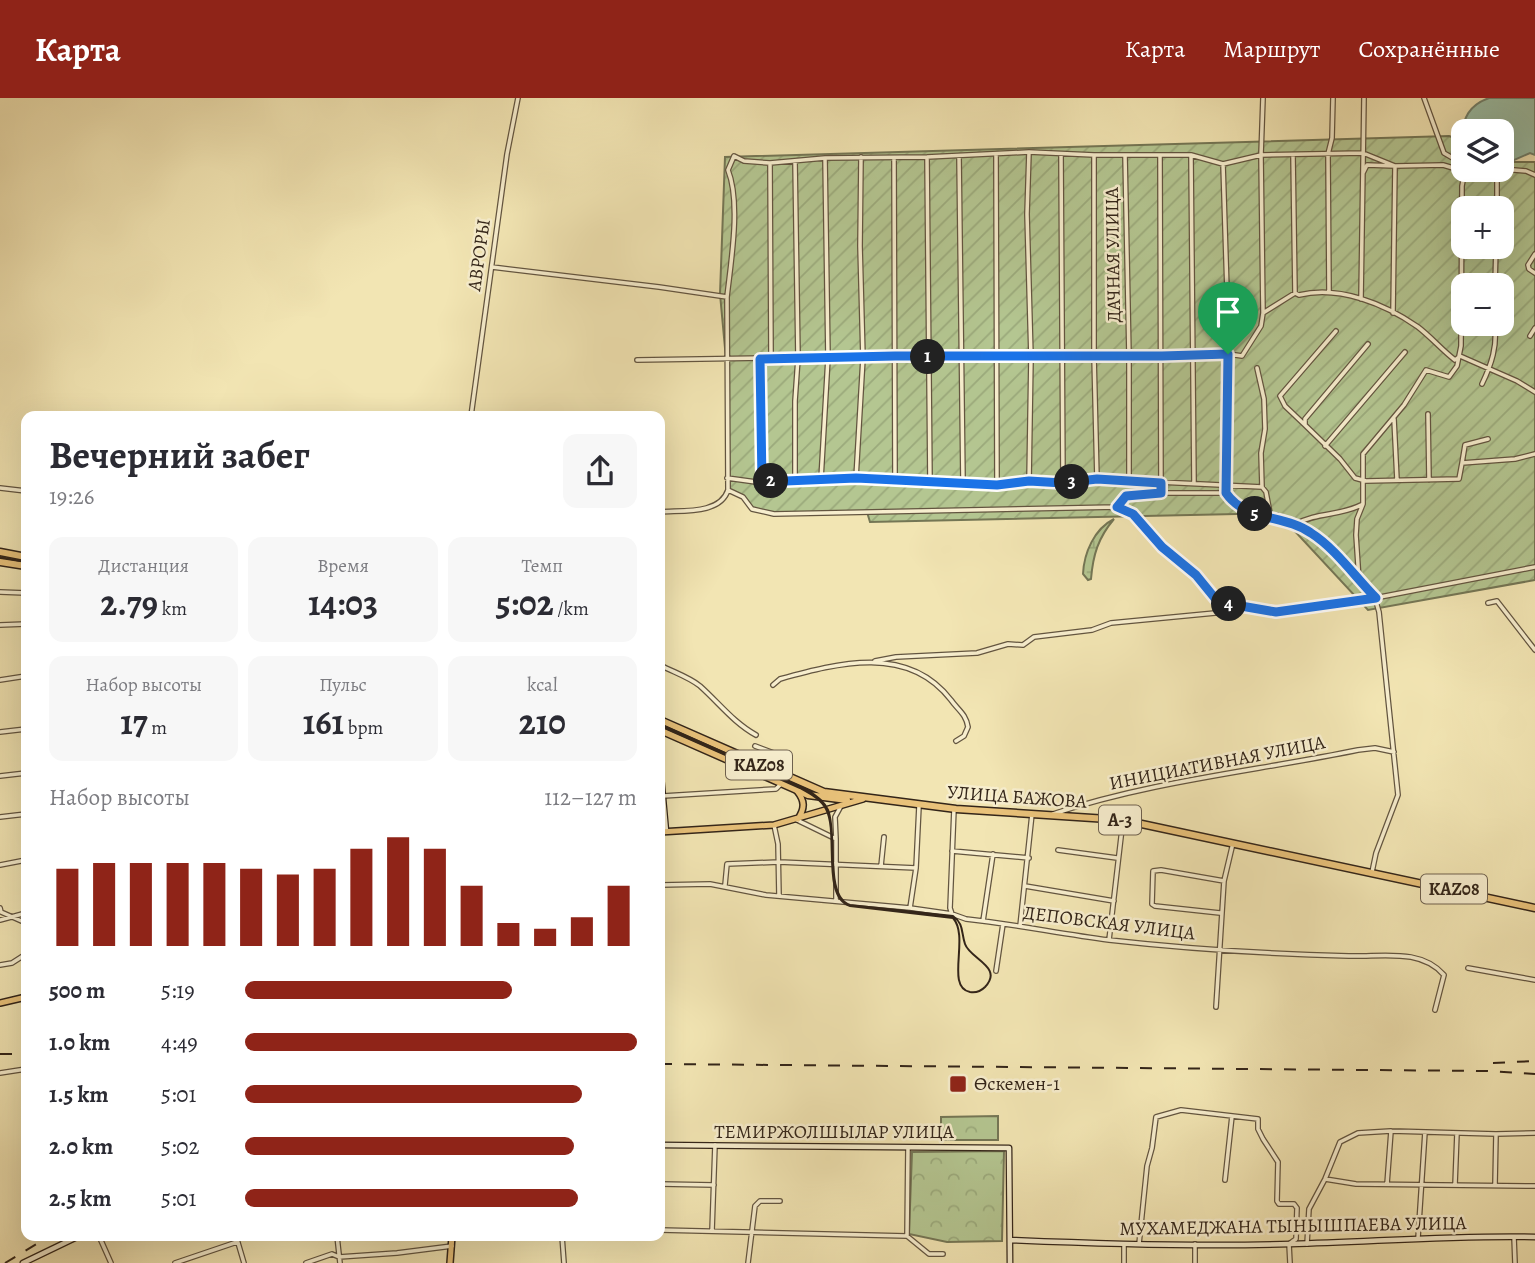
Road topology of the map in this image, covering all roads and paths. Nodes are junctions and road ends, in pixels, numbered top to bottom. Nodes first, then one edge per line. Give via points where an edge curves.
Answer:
1 (518, 98) edge
2 (1264, 98) edge
3 (1332, 98) edge
4 (1364, 98) edge
5 (1424, 98) edge
6 (1028, 152) junction
7 (1328, 153) junction
8 (1363, 153) junction
9 (996, 154) junction
10 (1061, 155) junction
11 (1094, 155) junction
12 (1125, 155) junction
13 (1191, 155) junction
14 (1261, 155) junction
15 (1293, 155) junction
16 (960, 156) junction
17 (1160, 156) junction
18 (861, 157) junction
19 (927, 157) junction
20 (1451, 157) edge
21 (824, 158) junction
22 (894, 158) junction
23 (796, 161) junction
24 (770, 163) junction
25 (1223, 163) junction
26 (1395, 166) junction
27 (1451, 167) edge
28 (1514, 170) edge
29 (1362, 173) junction
30 (1535, 175) edge
31 (1462, 182) edge
32 (1535, 254) edge
33 (492, 267) junction
34 (1535, 273) edge
35 (1329, 292) junction
36 (1296, 293) junction
37 (727, 297) junction
38 (1361, 299) junction
39 (1263, 313) junction
40 (1393, 313) junction
41 (1535, 328) edge
42 (1336, 331) dead end
43 (1495, 336) edge
44 (1530, 336) dead end
45 (1368, 344) dead end
46 (1405, 352) dead end
47 (1228, 354) junction
48 (895, 356) junction
49 (1063, 356) junction
50 (1094, 356) junction
51 (1129, 356) junction
52 (1162, 356) junction
53 (1194, 356) junction
54 (1460, 356) junction
55 (929, 357) junction
56 (962, 357) junction
57 (996, 357) junction
58 (1031, 357) junction
59 (798, 358) junction
60 (828, 358) junction
61 (863, 358) junction
62 (726, 359) junction
63 (760, 359) junction
64 (771, 359) junction
65 (636, 360) dead end
66 (1257, 368) dead end
67 (1489, 369) junction
68 (1482, 384) dead end
69 (1535, 392) edge
70 (472, 411) edge
71 (1428, 414) dead end
72 (1394, 417) junction
73 (1305, 425) junction
74 (1488, 439) dead end
75 (1325, 446) junction
76 (1535, 454) edge
77 (1462, 463) junction
78 (727, 478) junction
79 (856, 478) junction
80 (821, 479) junction
81 (1097, 479) junction
82 (794, 480) junction
83 (1397, 480) junction
84 (1429, 480) junction
85 (895, 481) junction
86 (1029, 481) junction
87 (1129, 481) junction
88 (1363, 481) junction
89 (762, 482) junction
90 (930, 482) junction
91 (962, 482) junction
92 (1194, 482) junction
93 (1063, 483) junction
94 (1161, 483) junction
95 (1227, 484) junction
96 (997, 485) junction
97 (1262, 487) junction
98 (0, 488) edge
99 (21, 490) edge
100 (728, 490) junction
101 (1161, 493) junction
102 (1226, 493) junction
103 (1363, 504) junction
104 (1117, 507) junction
105 (665, 512) edge
106 (1273, 517) junction
107 (1296, 524) junction
108 (0, 552) edge
109 (21, 556) edge
110 (0, 562) edge
111 (21, 565) edge
112 (1535, 567) edge
113 (1359, 580) junction
114 (0, 592) edge
115 (21, 593) edge
116 (1376, 598) junction
117 (1488, 603) dead end
118 (1243, 606) junction
119 (21, 624) edge
120 (0, 625) edge
121 (1535, 650) edge
122 (875, 661) junction
123 (665, 668) edge
124 (21, 677) edge
125 (0, 680) edge
126 (774, 685) dead end
127 (665, 722) edge
128 (21, 730) edge
129 (0, 732) edge
130 (665, 732) edge
131 (756, 735) dead end
132 (956, 741) dead end
133 (755, 746) dead end
134 (1394, 752) junction
135 (776, 773) junction
136 (21, 774) edge
137 (0, 776) edge
138 (781, 784) junction
139 (797, 791) junction
140 (665, 796) edge
141 (863, 799) junction
142 (919, 804) junction
143 (841, 806) junction
144 (954, 809) junction
145 (1032, 814) junction
146 (21, 815) edge
147 (1047, 816) junction
148 (0, 817) edge
149 (797, 820) junction
150 (1123, 820) junction
151 (774, 825) junction
152 (665, 832) edge
153 (884, 837) dead end
154 (836, 839) junction
155 (1233, 843) junction
156 (1058, 850) dead end
157 (952, 851) junction
158 (993, 854) junction
159 (1029, 858) junction
160 (1118, 859) junction
161 (21, 861) edge
162 (779, 862) junction
163 (836, 863) junction
164 (0, 865) edge
165 (881, 866) junction
166 (916, 868) junction
167 (1372, 872) junction
168 (1223, 881) junction
169 (665, 885) edge
170 (725, 886) junction
171 (1025, 886) junction
172 (779, 897) junction
173 (836, 901) junction
174 (1114, 901) junction
175 (0, 908) edge
176 (910, 908) junction
177 (1535, 908) edge
178 (1220, 913) junction
179 (952, 914) junction
180 (21, 915) edge
181 (16, 917) junction
182 (0, 920) edge
183 (21, 920) edge
184 (983, 921) junction
185 (1003, 924) junction
186 (1020, 926) junction
187 (1109, 940) junction
188 (1219, 950) junction
189 (21, 957) edge
190 (0, 965) edge
191 (1468, 968) dead end
192 (996, 971) dead end
193 (1535, 980) edge
194 (21, 998) edge
195 (0, 1003) edge
196 (1216, 1007) dead end
197 (1434, 1010) dead end
198 (21, 1070) edge
199 (0, 1073) edge
200 (1232, 1116) junction
201 (1391, 1131) junction
202 (1425, 1132) junction
203 (1457, 1133) junction
204 (1535, 1133) edge
205 (1496, 1134) junction
206 (665, 1145) edge
207 (715, 1145) junction
208 (908, 1147) junction
209 (1325, 1179) junction
210 (1225, 1180) dead end
211 (665, 1184) edge
212 (1387, 1184) junction
213 (1420, 1184) junction
214 (714, 1185) junction
215 (1455, 1185) junction
216 (1495, 1185) junction
217 (1535, 1186) edge
218 (780, 1201) dead end
219 (665, 1230) edge
220 (712, 1231) junction
221 (751, 1232) junction
222 (907, 1236) junction
223 (1514, 1237) junction
224 (1535, 1237) edge
225 (1418, 1238) junction
226 (1010, 1240) junction
227 (69, 1241) edge
228 (101, 1241) edge
229 (237, 1241) joint
230 (338, 1241) edge
231 (452, 1241) edge
232 (562, 1241) edge
233 (1124, 1244) junction
234 (1139, 1244) junction
235 (1195, 1244) junction
236 (1289, 1244) junction
237 (1307, 1244) junction
238 (452, 1246) junction
239 (943, 1254) dead end
240 (339, 1256) junction
241 (182, 1262) edge
242 (23, 1263) edge
243 (111, 1263) edge
244 (175, 1263) edge
245 (244, 1263) edge
246 (306, 1263) edge
247 (340, 1263) edge
248 (450, 1263) edge
249 (564, 1263) edge
250 (748, 1263) edge
251 (1010, 1263) edge
252 (1124, 1263) edge
253 (1195, 1263) edge
254 (1290, 1263) edge
255 (1515, 1263) edge

1 - 33 street, АВРОРЫ
2 - 14 street
3 - 7 street
4 - 8 street
5 - 20 street via 1444,153
6 - 9 street
6 - 10 street
6 - 58 street
7 - 8 street
7 - 15 street
7 - 35 street
8 - 26 street
8 - 29 street
9 - 16 street
9 - 57 street
10 - 11 street
10 - 49 street
11 - 12 street
11 - 50 street
12 - 17 street
12 - 51 street, ДАЧНАЯ УЛИЦА
13 - 17 street
13 - 25 street
13 - 53 street
14 - 15 street
14 - 25 street
14 - 39 street
15 - 36 street
16 - 19 street
16 - 56 street
17 - 52 street
18 - 21 street
18 - 22 street
18 - 61 street
19 - 22 street
19 - 55 street
21 - 23 street
21 - 60 street
22 - 48 street
23 - 24 street
23 - 59 street
24 - 37 street via 734,156 728,170 733,183 733,246
24 - 64 street
25 - 47 street
26 - 27 street
26 - 29 street via 1367,165
26 - 40 street
28 - 30 street
29 - 38 street
31 - 54 street
32 - 34 street via 1528,265
33 - 37 street
33 - 70 street, АВРОРЫ
35 - 36 street
35 - 38 street
36 - 39 street
37 - 62 street
38 - 40 street
39 - 47 street via 1261,326 1242,356
40 - 54 street via 1455,359
41 - 44 street
42 - 73 street via 1280,396
43 - 67 street
45 - 73 street via 1305,419
46 - 75 street
47 - 53 street
47 - 95 street
48 - 55 street
48 - 61 street
48 - 85 street
49 - 50 street
49 - 58 street
49 - 93 street
50 - 51 street
50 - 81 street
51 - 52 street
51 - 87 street, ДАЧНАЯ УЛИЦА
52 - 53 street
52 - 94 street
53 - 92 street
54 - 67 street
54 - 72 street via 1449,377 1426,370
55 - 56 street
55 - 90 street
56 - 57 street
56 - 91 street
57 - 58 street
57 - 96 street
58 - 86 street
59 - 60 street
59 - 64 street
59 - 82 street
60 - 61 street
60 - 80 street
61 - 79 street
62 - 63 street
62 - 65 street
62 - 78 street
63 - 64 street
63 - 89 street
66 - 97 street via 1264,399
67 - 68 street
67 - 69 street
71 - 84 street
72 - 83 street
72 - 88 street via 1363,454
73 - 75 street
74 - 77 street via 1465,445
75 - 88 street via 1354,478
76 - 77 street
77 - 84 street via 1460,479
78 - 89 street
78 - 100 street
79 - 80 street
79 - 85 street
80 - 82 street
81 - 87 street
81 - 93 street
82 - 89 street
83 - 84 street
83 - 88 street
85 - 90 street
86 - 93 street
86 - 96 street
87 - 94 street
88 - 103 street
90 - 91 street
91 - 96 street
92 - 94 street
92 - 95 street
94 - 101 street
95 - 97 street
95 - 102 street
97 - 106 street
98 - 99 street
100 - 104 street via 743,497 752,509 775,514
100 - 105 street via 715,507
101 - 102 street
101 - 104 street via 1126,496
102 - 106 street via 1251,514
103 - 107 street
103 - 113 street via 1356,535
104 - 118 street via 1133,514 1218,602
106 - 107 street
107 - 113 street via 1323,541
108 - 109 highway
110 - 111 highway
112 - 116 street
113 - 116 street
114 - 115 street
116 - 118 street via 1276,612
116 - 134 street
117 - 121 street via 1497,601
118 - 122 street via 1236,611 1111,623 977,653
119 - 120 street
122 - 126 street via 812,670 780,678
122 - 132 street via 924,675 946,694 967,720 966,732
123 - 131 street via 700,686 740,726
124 - 125 street
127 - 135 highway, KAZ08
128 - 129 street
130 - 138 highway
133 - 135 street via 779,755
134 - 147 street, ИНИЦИАТИВНАЯ УЛИЦА via 1358,750 1196,778
134 - 167 street via 1398,795
135 - 141 highway, KAZ08 via 824,792
136 - 137 street
138 - 139 highway
138 - 140 street via 776,789
139 - 141 highway, KAZ08 via 816,798
139 - 149 main road via 804,804
141 - 142 highway, УЛИЦА БАЖОВА / A-3
141 - 143 main road, УЛИЦА БАЖОВА
142 - 144 highway, УЛИЦА БАЖОВА / A-3
142 - 166 street
143 - 149 main road, УЛИЦА БАЖОВА
143 - 154 street via 835,817
144 - 145 highway, УЛИЦА БАЖОВА / A-3
144 - 157 street
145 - 147 highway, УЛИЦА БАЖОВА / A-3
145 - 159 street
146 - 148 street
147 - 150 highway, УЛИЦА БАЖОВА / A-3
149 - 151 main road, УЛИЦА БАЖОВА
149 - 154 street
150 - 155 highway, УЛИЦА БАЖОВА / A-3
150 - 160 street
151 - 152 main road, УЛИЦА БАЖОВА
151 - 162 street
153 - 165 street
154 - 163 street
155 - 167 highway, УЛИЦА БАЖОВА / A-3
155 - 168 street
156 - 160 street
157 - 158 street
157 - 179 street
158 - 159 street
158 - 184 street
159 - 171 street
160 - 174 street
161 - 164 street
162 - 163 street
162 - 170 street via 727,864
162 - 172 street
163 - 165 street
163 - 173 street
165 - 166 street
166 - 176 street
167 - 177 highway, УЛИЦА БАЖОВА / KAZ08
168 - 178 street
168 - 178 street via 1153,871 1155,906
169 - 170 street, ДЕПОВСКАЯ УЛИЦА
170 - 172 street, ДЕПОВСКАЯ УЛИЦА
171 - 174 street
171 - 186 street
172 - 173 street, ДЕПОВСКАЯ УЛИЦА
173 - 176 street, ДЕПОВСКАЯ УЛИЦА
174 - 187 street
175 - 181 street
176 - 179 street, ДЕПОВСКАЯ УЛИЦА
178 - 188 street
179 - 184 street, ДЕПОВСКАЯ УЛИЦА
180 - 181 street
181 - 182 street
181 - 183 street
184 - 185 street, ДЕПОВСКАЯ УЛИЦА
185 - 186 street, ДЕПОВСКАЯ УЛИЦА
185 - 192 street
186 - 187 street, ДЕПОВСКАЯ УЛИЦА
187 - 188 street, ДЕПОВСКАЯ УЛИЦА
188 - 196 street
188 - 197 street, ДЕПОВСКАЯ УЛИЦА via 1418,957 1444,975
189 - 190 street
191 - 193 street
194 - 195 main road
198 - 199 street
200 - 210 street
200 - 234 street via 1181,1110 1156,1117
200 - 236 street via 1258,1119 1258,1129 1276,1156 1277,1201 1297,1208 1296,1239
201 - 202 street
201 - 209 street via 1358,1133 1340,1142
201 - 212 street
202 - 203 street
202 - 213 street
203 - 205 street
203 - 215 street
204 - 205 street
205 - 216 street
206 - 207 street, ТЕМИРЖОЛШЫЛАР УЛИЦА
207 - 208 street, ТЕМИРЖОЛШЫЛАР УЛИЦА
207 - 214 street
208 - 222 street
208 - 226 street, ТЕМИРЖОЛШЫЛАР УЛИЦА via 1009,1148
209 - 212 street
209 - 237 street via 1309,1209
211 - 214 street
212 - 213 street
213 - 215 street
213 - 225 street
214 - 220 street
215 - 216 street
216 - 217 street
218 - 221 street via 755,1206
219 - 220 street
220 - 221 street
221 - 222 street
221 - 250 street
222 - 239 street via 929,1254
223 - 224 street, МУХАМЕДЖАНА ТЫНЫШПАЕВА УЛИЦА
223 - 225 street, МУХАМЕДЖАНА ТЫНЫШПАЕВА УЛИЦА
223 - 255 street
225 - 237 street, МУХАМЕДЖАНА ТЫНЫШПАЕВА УЛИЦА
226 - 233 street, МУХАМЕДЖАНА ТЫНЫШПАЕВА УЛИЦА
226 - 251 street
227 - 242 street
228 - 243 street
229 - 241 street
229 - 245 street
230 - 240 street
231 - 238 main road
232 - 249 street
233 - 234 street, МУХАМЕДЖАНА ТЫНЫШПАЕВА УЛИЦА
233 - 252 street
234 - 235 street, МУХАМЕДЖАНА ТЫНЫШПАЕВА УЛИЦА
235 - 236 street, МУХАМЕДЖАНА ТЫНЫШПАЕВА УЛИЦА
235 - 253 street
236 - 237 street, МУХАМЕДЖАНА ТЫНЫШПАЕВА УЛИЦА
236 - 254 street
238 - 240 street
238 - 248 main road
240 - 246 street
240 - 247 street
241 - 244 street

